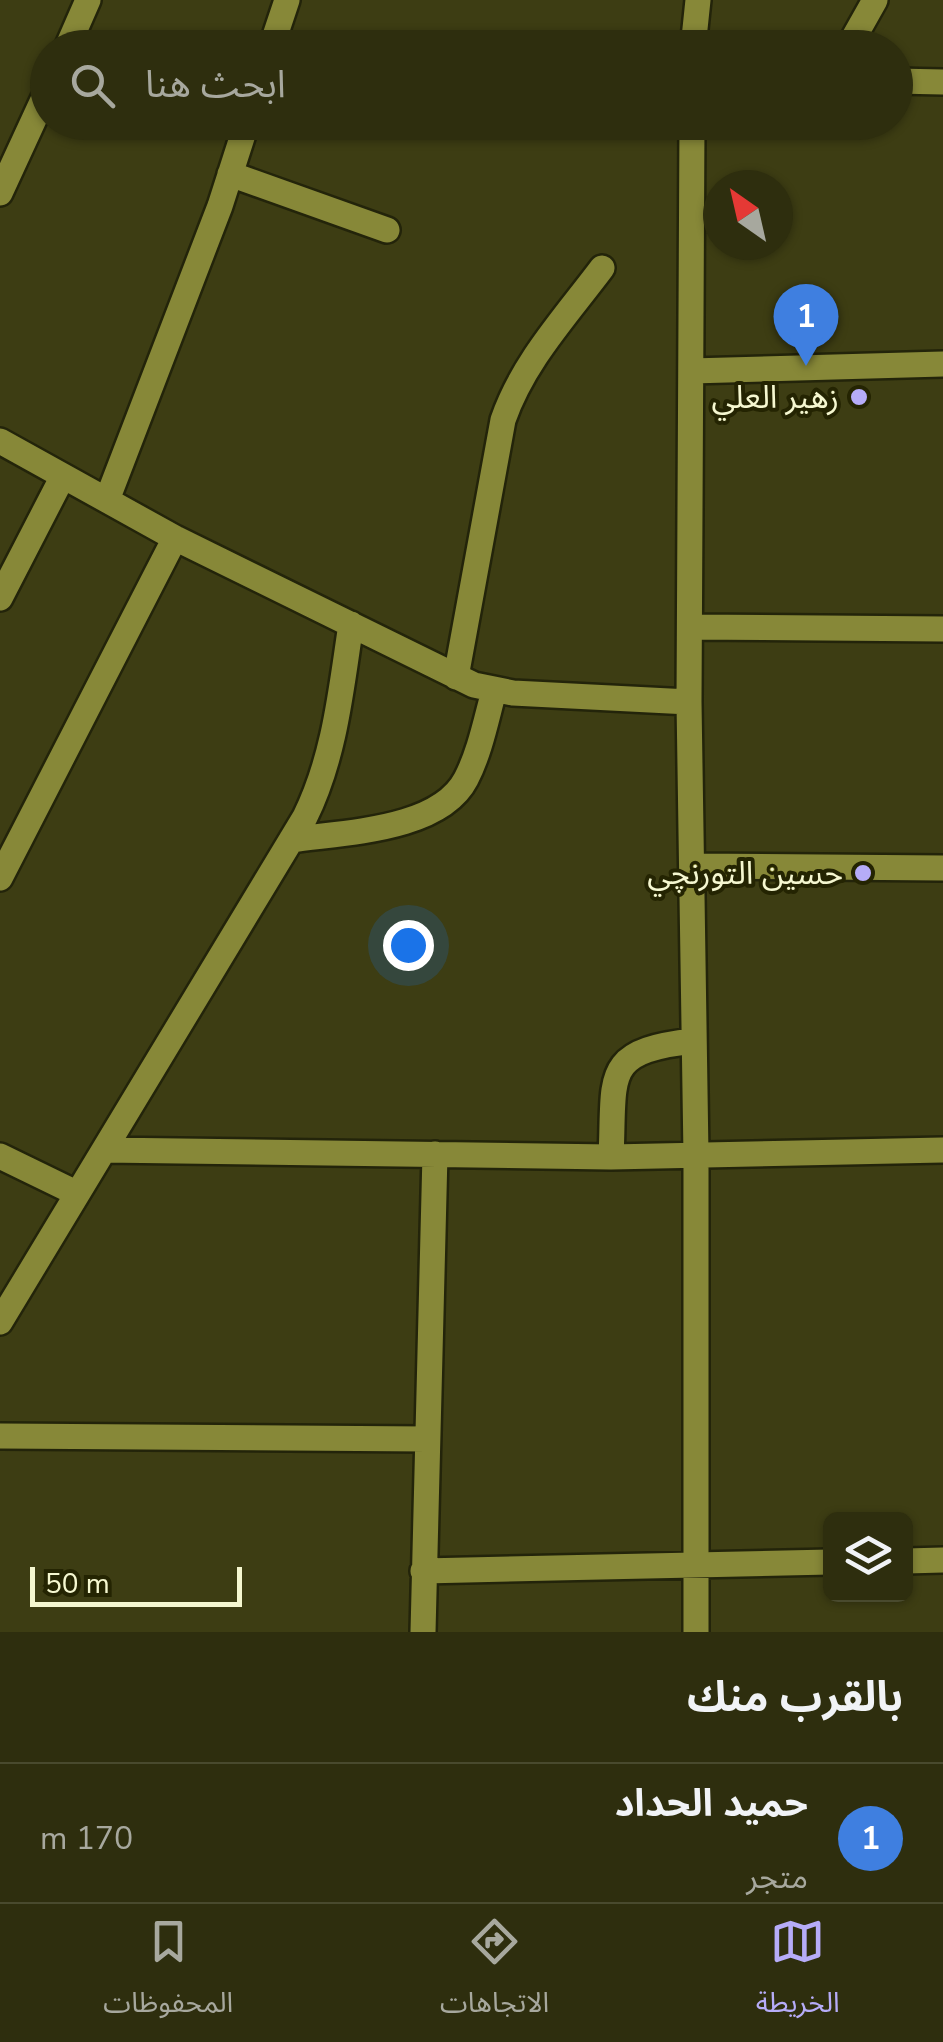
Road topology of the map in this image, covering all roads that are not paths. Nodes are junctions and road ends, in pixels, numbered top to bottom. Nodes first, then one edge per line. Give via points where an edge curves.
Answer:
1 (88, 0) edge
2 (287, 0) edge
3 (698, 0) edge
4 (875, 0) edge
5 (74, 30) edge
6 (277, 30) edge
7 (694, 30) edge
8 (858, 30) edge
9 (913, 81) edge
10 (943, 82) edge
11 (30, 128) edge
12 (241, 140) edge
13 (692, 140) edge
14 (230, 174) junction
15 (0, 193) edge
16 (387, 230) dead end
17 (602, 268) dead end
18 (943, 364) edge
19 (691, 371) junction
20 (0, 441) edge
21 (63, 476) junction
22 (107, 500) junction
23 (175, 538) junction
24 (0, 598) edge
25 (351, 624) junction
26 (690, 627) junction
27 (943, 629) edge
28 (456, 676) junction
29 (494, 691) junction
30 (689, 702) junction
31 (291, 840) junction
32 (692, 866) junction
33 (943, 868) edge
34 (0, 878) edge
35 (694, 1042) junction
36 (104, 1150) junction
37 (943, 1150) edge
38 (436, 1154) junction
39 (696, 1155) junction
40 (0, 1156) edge
41 (611, 1157) junction
42 (76, 1193) junction
43 (0, 1322) edge
44 (0, 1436) edge
45 (427, 1439) junction
46 (913, 1560) edge
47 (943, 1560) edge
48 (823, 1562) edge
49 (695, 1565) junction
50 (423, 1572) junction
51 (422, 1632) edge
52 (696, 1632) edge

1 - 5 street
2 - 6 street
3 - 7 street
4 - 8 street
9 - 10 street
11 - 15 street
12 - 14 street
13 - 19 street
14 - 16 street
14 - 22 street
17 - 28 street via 512,392
18 - 19 street
19 - 26 street
20 - 21 street
21 - 22 street
21 - 24 street
22 - 23 street
23 - 25 street
23 - 34 street
25 - 28 street
25 - 31 street via 326,767
26 - 27 street
26 - 30 street
28 - 29 street
29 - 30 street
29 - 31 street via 465,782 446,804 394,824
30 - 32 street
31 - 36 street
32 - 33 street
32 - 35 street
35 - 39 street
35 - 41 street via 644,1049 621,1068
36 - 38 street
36 - 42 street
37 - 39 street
38 - 41 street
38 - 45 street
39 - 41 street
39 - 49 street
40 - 42 street
42 - 43 street
44 - 45 street
45 - 50 street
46 - 47 street
48 - 49 street
49 - 50 street
49 - 52 street
50 - 51 street

